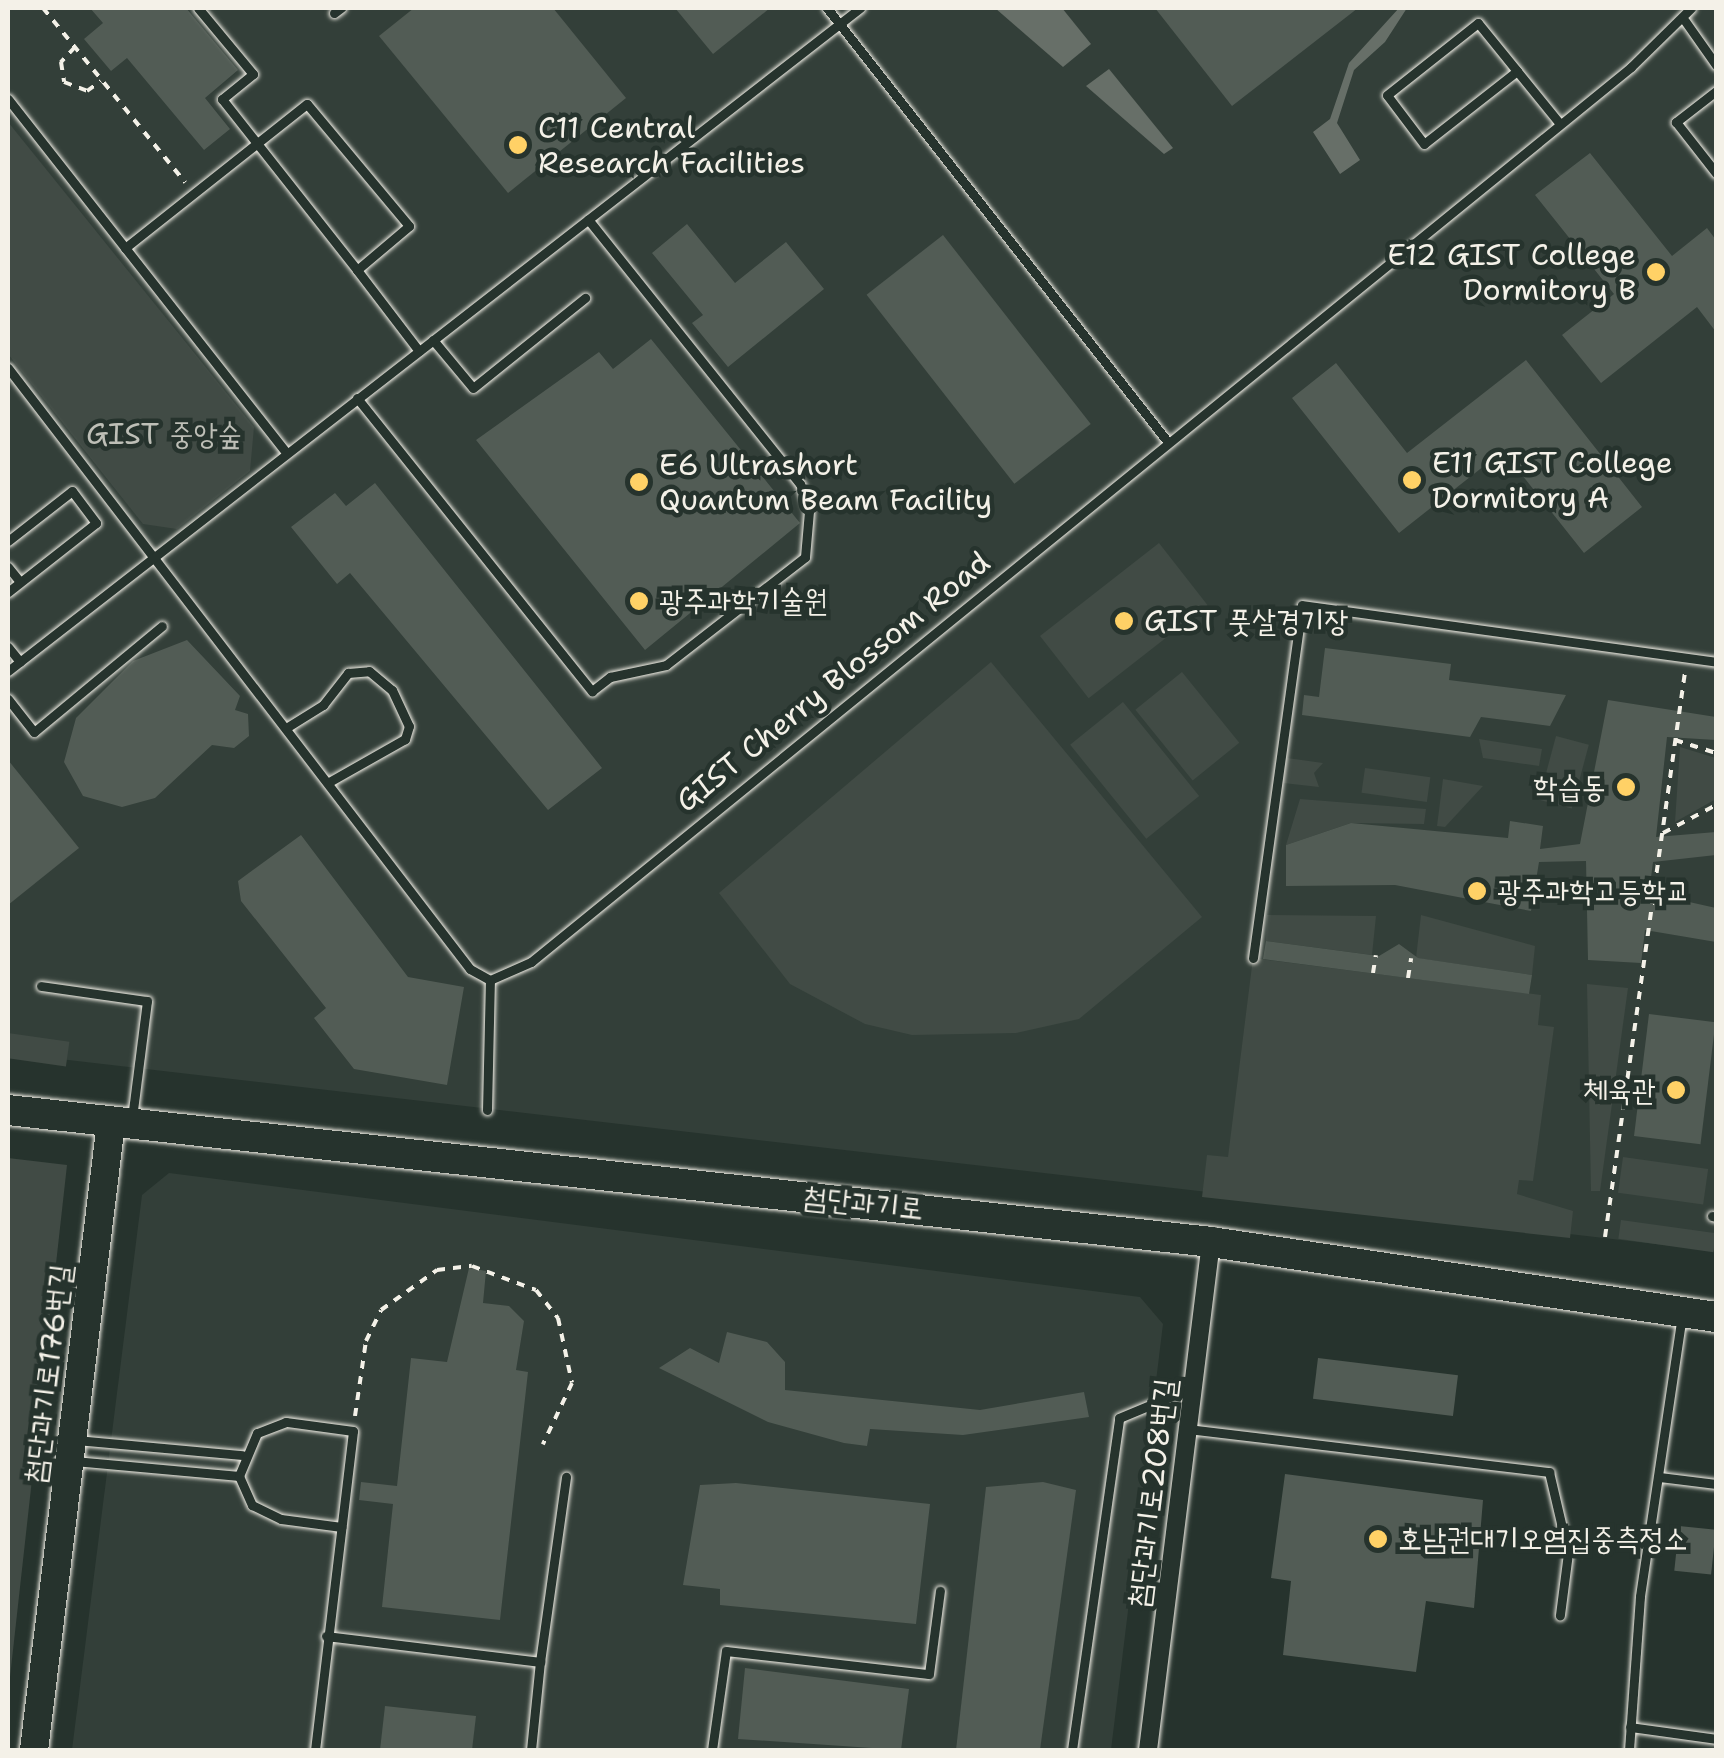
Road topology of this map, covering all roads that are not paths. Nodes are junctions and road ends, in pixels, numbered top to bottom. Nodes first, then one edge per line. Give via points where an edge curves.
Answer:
1 (198, 8) edge
2 (827, 8) edge
3 (860, 8) edge
4 (1691, 8) edge
5 (1685, 21) junction
6 (840, 24) junction
7 (1716, 65) edge
8 (1517, 71) junction
9 (1716, 91) edge
10 (8, 99) edge
11 (1560, 124) junction
12 (258, 144) junction
13 (1716, 173) edge
14 (588, 219) junction
15 (125, 248) junction
16 (357, 270) junction
17 (585, 298) dead end
18 (433, 340) junction
19 (420, 351) junction
20 (8, 368) edge
21 (357, 398) junction
22 (1167, 441) junction
23 (286, 452) junction
24 (8, 541) edge
25 (158, 556) junction
26 (8, 567) edge
27 (20, 582) junction
28 (8, 592) edge
29 (162, 626) dead end
30 (8, 646) edge
31 (20, 662) junction
32 (1716, 662) edge
33 (8, 671) edge
34 (8, 700) edge
35 (286, 728) junction
36 (329, 782) junction
37 (1252, 958) dead end
38 (490, 980) junction
39 (41, 986) dead end
40 (8, 1110) edge
41 (487, 1110) dead end
42 (121, 1124) junction
43 (1212, 1242) junction
44 (1682, 1312) junction
45 (1716, 1316) edge
46 (1193, 1387) junction
47 (1188, 1429) junction
48 (73, 1450) junction
49 (242, 1455) junction
50 (239, 1476) junction
51 (1660, 1477) junction
52 (566, 1478) dead end
53 (1716, 1484) edge
54 (340, 1526) junction
55 (940, 1591) dead end
56 (1560, 1615) dead end
57 (326, 1636) junction
58 (540, 1662) junction
59 (1630, 1727) junction
60 (1716, 1738) edge
61 (34, 1750) edge
62 (315, 1750) edge
63 (530, 1750) edge
64 (712, 1750) edge
65 (1072, 1750) edge
66 (1148, 1750) edge
67 (1628, 1750) edge

1 - 12 lane via 253,74 222,99
2 - 6 lane
3 - 6 lane
4 - 5 lane
5 - 7 lane
5 - 11 lane, GIST Cherry Blossom Road
6 - 14 lane
6 - 22 lane
8 - 8 lane via 1478,23 1387,95 1424,144
8 - 11 lane
9 - 13 lane via 1676,122
10 - 15 lane
11 - 22 lane, GIST Cherry Blossom Road
12 - 15 lane
12 - 16 lane
12 - 16 lane via 307,104 409,226
14 - 18 lane
14 - 21 lane via 800,484 809,511 806,557 666,665 610,677 592,690
15 - 23 lane
16 - 19 lane
17 - 18 lane via 473,388
18 - 19 lane
19 - 21 lane
20 - 25 lane
21 - 23 lane
22 - 38 lane, GIST Cherry Blossom Road via 531,962
23 - 25 lane
24 - 27 lane via 72,491 96,524
25 - 31 lane
25 - 35 lane
26 - 27 lane
27 - 28 lane
29 - 34 lane via 34,732
30 - 31 lane
31 - 33 lane
32 - 37 lane via 1302,605
35 - 36 lane
35 - 36 lane via 323,705 348,672 369,671 392,690 410,726 405,740
36 - 38 lane via 470,969
38 - 41 lane
39 - 42 lane via 147,1002
40 - 42 main road, 첨단과기로
42 - 43 main road, 첨단과기로
42 - 48 street, 첨단과기로176번길
43 - 44 main road, 첨단과기로
43 - 46 street, 첨단과기로208번길
44 - 45 main road, 첨단과기로
44 - 51 lane
46 - 47 street, 첨단과기로208번길
46 - 65 lane via 1118,1418
47 - 56 lane via 1549,1472 1568,1553
47 - 66 street, 첨단과기로208번길
48 - 49 lane
48 - 50 lane
48 - 61 street, 첨단과기로176번길
49 - 50 lane
49 - 54 lane via 270,1425 353,1431
50 - 54 lane via 266,1514
51 - 53 lane
51 - 59 lane
52 - 58 lane
54 - 57 lane
55 - 64 lane via 929,1674 726,1651
57 - 58 lane
57 - 62 lane
58 - 63 lane
59 - 60 lane
59 - 67 lane

